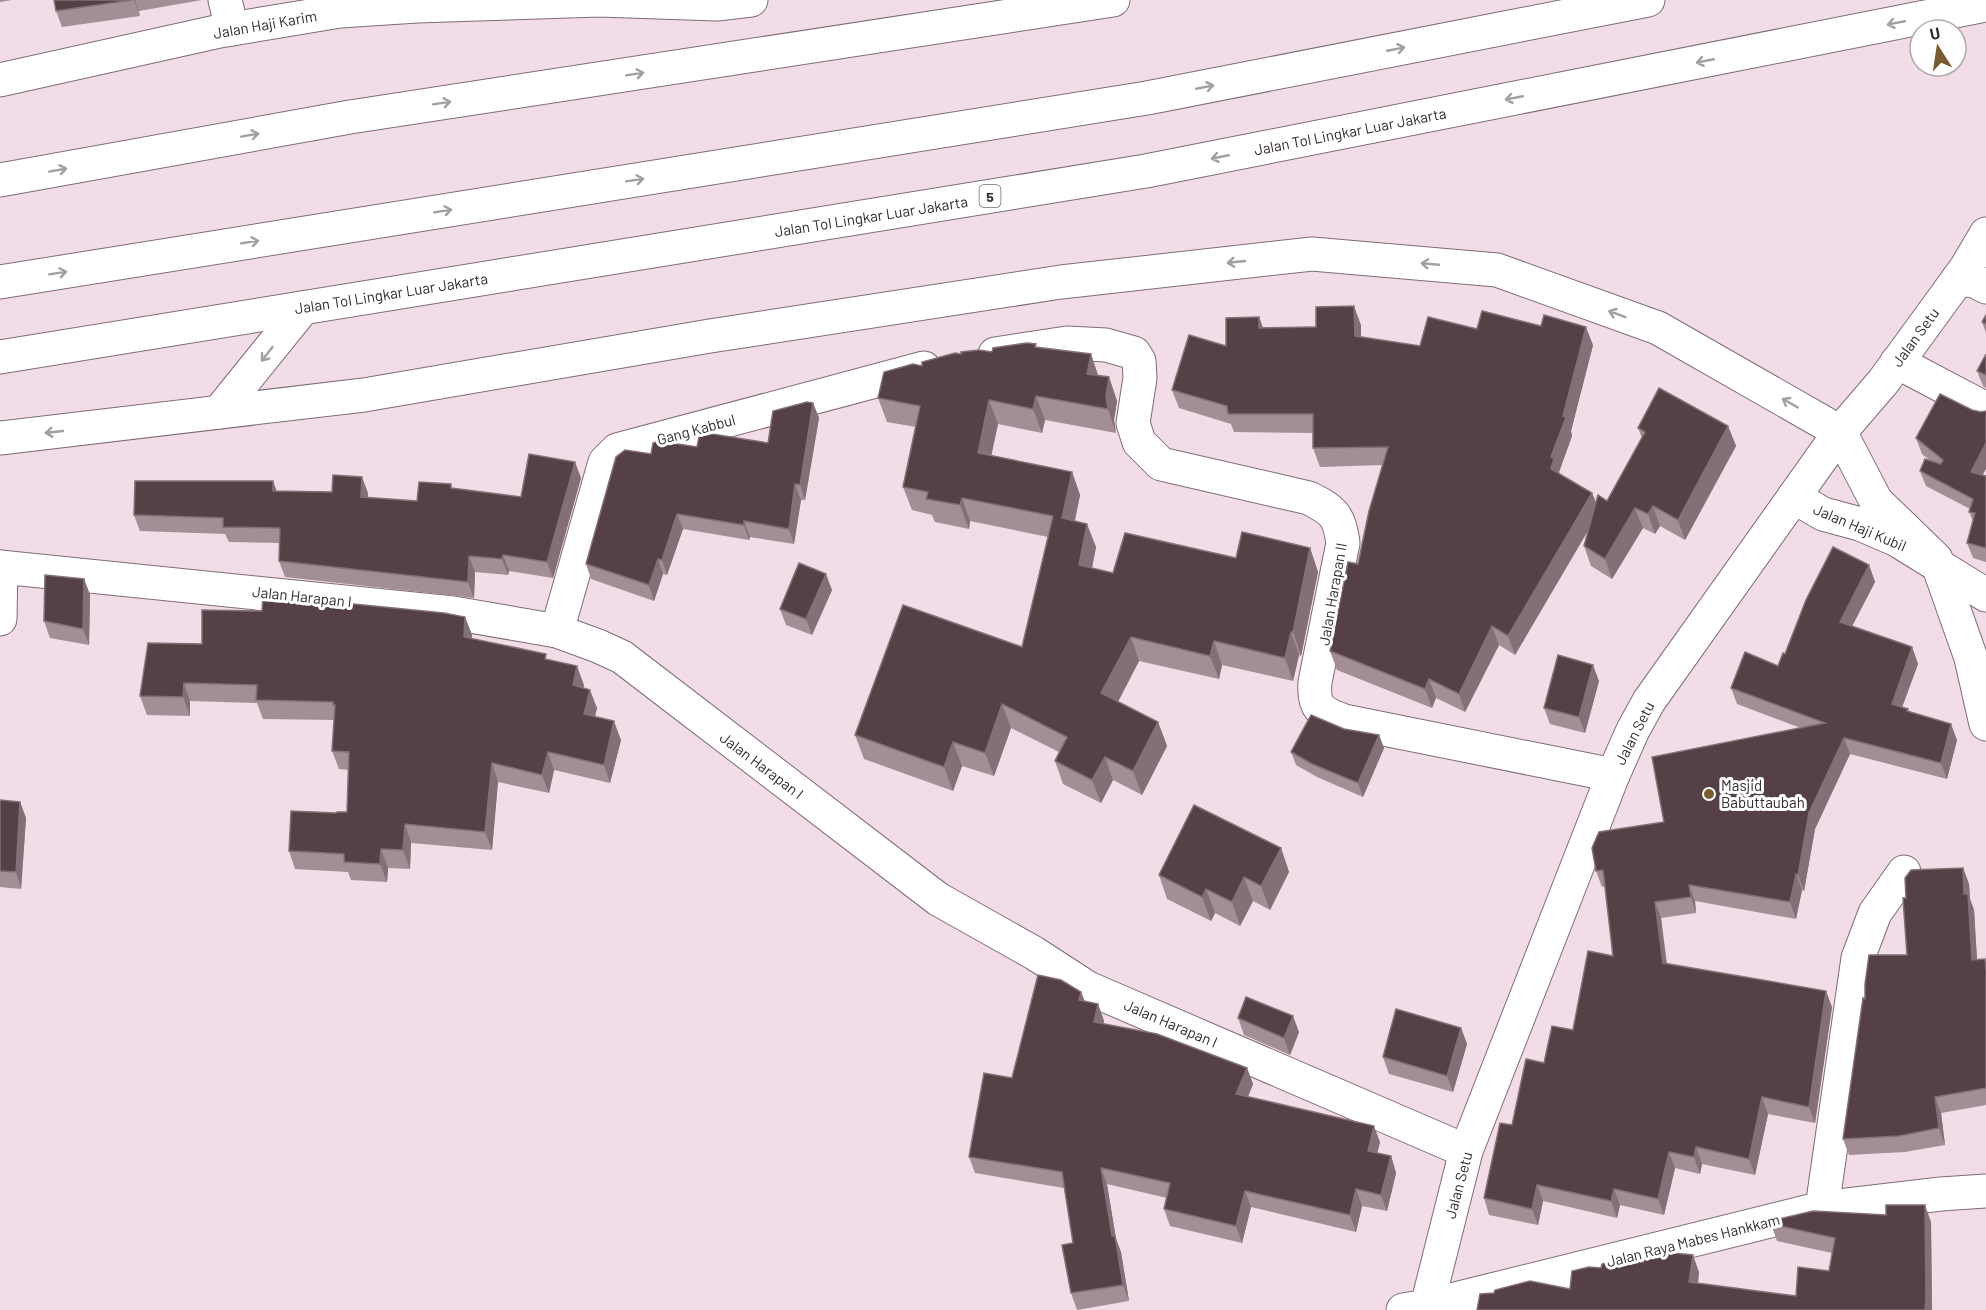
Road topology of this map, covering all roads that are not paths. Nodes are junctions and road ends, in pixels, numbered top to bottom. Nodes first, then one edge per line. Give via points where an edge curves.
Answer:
1 (751, 0) edge
2 (1113, 0) edge
3 (1648, 0) edge
4 (718, 2) edge
5 (417, 3) edge
6 (1980, 6) edge
7 (242, 13) edge
8 (0, 80) edge
9 (0, 180) edge
10 (1986, 234) edge
11 (0, 282) edge
12 (1972, 283) edge
13 (303, 308) junction
14 (0, 357) edge
15 (956, 360) joint
16 (1897, 362) junction
17 (1986, 409) edge
18 (219, 412) junction
19 (1840, 432) junction
20 (0, 438) edge
21 (1794, 497) junction
22 (1, 567) edge
23 (1986, 595) edge
24 (0, 619) edge
25 (557, 632) junction
26 (1986, 724) edge
27 (1613, 775) junction
28 (1904, 872) dead end
29 (1466, 1151) junction
30 (1986, 1191) edge
31 (1822, 1208) junction
32 (1419, 1309) edge

1 - 4 main road, Jalan Haji Karim
9 -> 2 main road via 350,117
11 -> 3 main road via 1147,98
4 - 5 main road, Jalan Haji Karim
5 - 7 main road, Jalan Haji Karim via 340,11
6 -> 13 main road, Jalan Tol Lingkar Luar Jakarta / 5 via 1146,171
7 - 8 main road, Jalan Haji Karim
10 - 12 main road, Jalan Setu via 1973,258
12 - 16 main road, Jalan Setu
13 - 14 main road, Jalan Tol Lingkar Luar Jakarta / 5
13 -> 18 main road
15 - 25 main road, Gang Kabbul via 617,450 605,462
15 - 27 main road, Jalan Harapan II via 1067,343 1106,345 1134,353 1140,378 1133,423 1139,442 1161,464 1310,498 1330,508 1341,528 1343,543 1315,682 1318,706 1344,721
16 - 17 main road
16 - 19 main road, Jalan Setu
19 -> 18 main road via 1658,328 1497,270 1312,254 1061,282 364,395
18 -> 20 main road
19 - 21 main road, Jalan Setu
19 - 26 main road via 1876,501 1936,559 1971,658
21 - 23 main road, Jalan Haji Kubil via 1824,514 1897,540
21 - 27 main road, Jalan Setu via 1649,701
22 - 24 main road
22 - 25 main road, Jalan Harapan I via 453,613
25 - 29 main road, Jalan Harapan I via 622,657 938,899 1088,987
27 - 29 main road, Jalan Setu
28 - 31 main road via 1875,913 1858,958
29 - 32 main road, Jalan Setu
30 - 31 main road, Jalan Raya Mabes Hankkam
31 - 32 main road, Jalan Raya Mabes Hankkam

